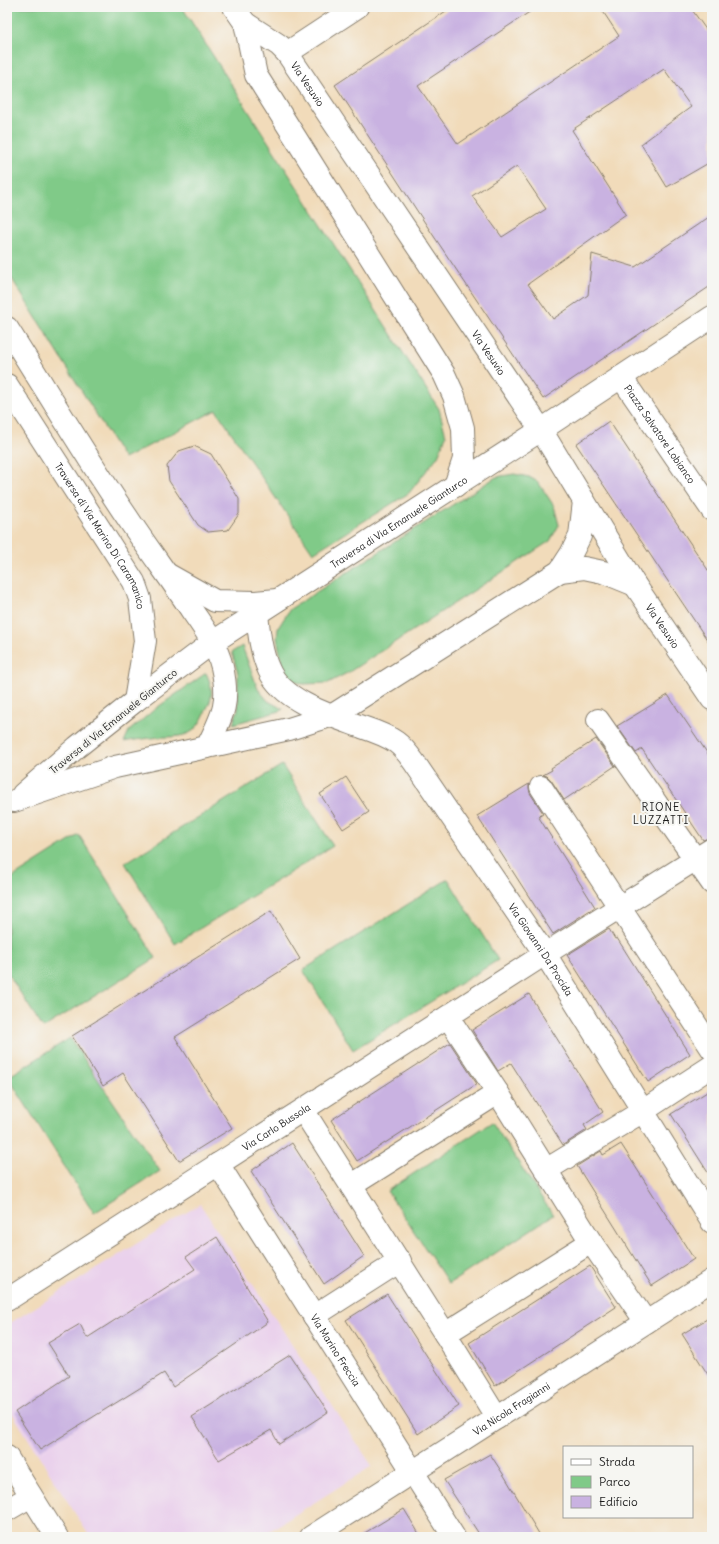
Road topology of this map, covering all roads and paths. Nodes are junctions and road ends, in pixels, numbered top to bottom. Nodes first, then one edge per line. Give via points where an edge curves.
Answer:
1 (357, 7) edge
2 (240, 15) edge
3 (288, 53) junction
4 (712, 317) edge
5 (7, 328) edge
6 (621, 377) junction
7 (7, 385) edge
8 (541, 430) junction
9 (455, 486) junction
10 (584, 501) junction
11 (712, 510) edge
12 (560, 571) junction
13 (167, 574) junction
14 (635, 585) junction
15 (280, 599) junction
16 (257, 614) junction
17 (213, 642) junction
18 (712, 699) edge
19 (135, 701) junction
20 (333, 715) junction
21 (598, 720) dead end
22 (207, 747) junction
23 (541, 787) dead end
24 (11, 804) edge
25 (704, 854) edge
26 (712, 883) edge
27 (619, 909) junction
28 (545, 954) junction
29 (448, 1017) junction
30 (712, 1049) edge
31 (712, 1066) edge
32 (498, 1094) junction
33 (303, 1110) junction
34 (643, 1111) junction
35 (218, 1164) junction
36 (546, 1170) junction
37 (352, 1185) junction
38 (712, 1222) edge
39 (592, 1242) junction
40 (400, 1261) junction
41 (712, 1280) edge
42 (7, 1300) edge
43 (314, 1316) junction
44 (646, 1322) junction
45 (445, 1334) junction
46 (497, 1418) junction
47 (7, 1457) edge
48 (412, 1472) junction
49 (31, 1496) junction
50 (7, 1510) edge
51 (57, 1537) edge
52 (311, 1537) edge
53 (454, 1537) edge

1 - 3 street
2 - 3 street, Via Vesuvio
2 - 9 street, Via Vesuvio via 256,75 444,374 454,396 463,428 464,459
3 - 8 street, Via Vesuvio
4 - 6 street, Piazza Salvatore Lobianco
5 - 13 street via 127,517
6 - 8 street, Piazza Salvatore Lobianco
6 - 11 street, Piazza Salvatore Lobianco
7 - 19 street, Traversa di Via Marino Di Caramanico via 134,582 140,599 144,641
8 - 9 street, Traversa di Via Emanuele Gianturco
8 - 10 street, Via Vesuvio
9 - 15 street, Traversa di Via Emanuele Gianturco
10 - 12 street, Traversa di Via Emanuele Gianturco via 580,536
10 - 14 street, Via Vesuvio
12 - 14 street, Traversa di Via Emanuele Gianturco via 584,568
12 - 20 street, Traversa di Via Emanuele Gianturco
13 - 15 street via 215,601 255,602
13 - 17 street
14 - 18 street, Via Vesuvio
15 - 16 street, Traversa di Via Emanuele Gianturco
16 - 17 street, Traversa di Via Emanuele Gianturco
16 - 20 street via 263,654 276,683 290,696 306,705
17 - 19 street, Traversa di Via Emanuele Gianturco
17 - 22 street via 221,665 226,699 222,716
19 - 24 street, Traversa di Via Emanuele Gianturco
20 - 22 street, Traversa di Via Emanuele Gianturco via 289,729
20 - 28 street, Via Giovanni Da Procida via 396,742 414,762
21 - 25 street
22 - 24 street, Traversa di Via Emanuele Gianturco via 115,767
23 - 27 street
25 - 26 street
25 - 27 street, Via Carlo Bussola
27 - 28 street, Via Carlo Bussola
27 - 30 street
28 - 29 street, Via Carlo Bussola
28 - 34 street, Via Giovanni Da Procida
29 - 32 street
29 - 33 street, Via Carlo Bussola
31 - 34 street
32 - 36 street
32 - 37 street
33 - 35 street, Via Carlo Bussola
33 - 37 street
34 - 36 street
34 - 38 street, Via Giovanni Da Procida
35 - 42 street, Via Carlo Bussola
35 - 43 street, Via Marino Freccia
36 - 39 street
37 - 40 street
39 - 44 street
39 - 45 street
40 - 43 street
40 - 45 street
41 - 44 street, Via Nicola Fragianni
43 - 48 street, Via Marino Freccia
44 - 46 street, Via Nicola Fragianni
45 - 46 street
46 - 48 street, Via Nicola Fragianni
47 - 49 street
48 - 52 street, Via Nicola Fragianni
48 - 53 street, Via Marino Freccia
49 - 50 street
49 - 51 street

